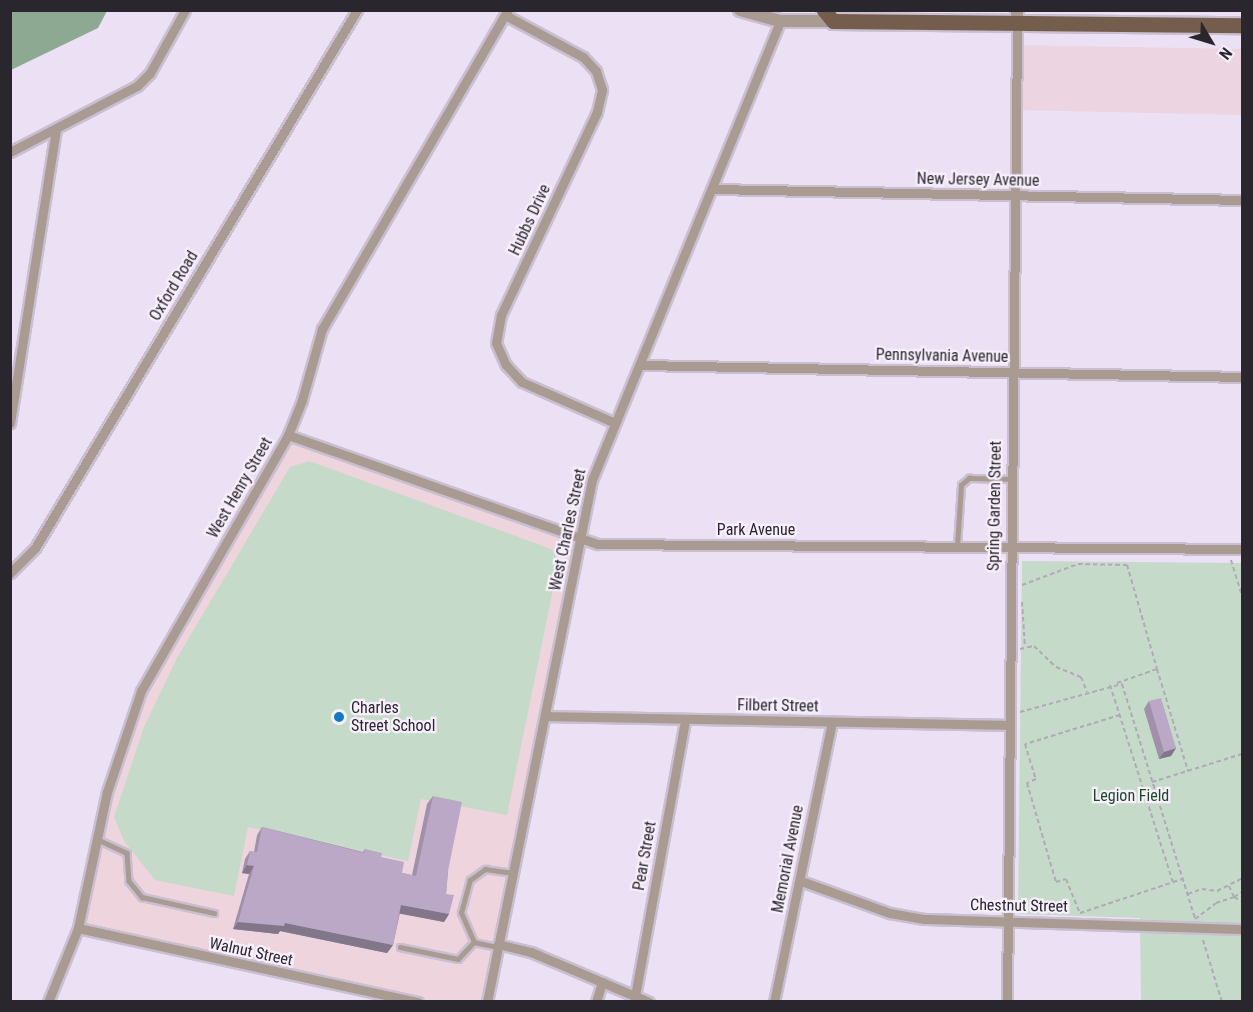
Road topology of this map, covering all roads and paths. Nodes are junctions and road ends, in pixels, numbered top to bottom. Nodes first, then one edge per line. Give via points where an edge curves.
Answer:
1 (185, 10) edge
2 (357, 10) edge
3 (740, 10) edge
4 (506, 13) edge
5 (829, 16) edge
6 (1017, 16) edge
7 (780, 21) junction
8 (1242, 25) edge
9 (56, 129) junction
10 (10, 152) edge
11 (714, 189) junction
12 (1014, 195) junction
13 (1242, 200) edge
14 (641, 365) junction
15 (1012, 372) junction
16 (1242, 377) edge
17 (10, 423) edge
18 (615, 423) junction
19 (288, 435) junction
20 (1011, 479) junction
21 (579, 539) junction
22 (957, 546) junction
23 (1011, 547) junction
24 (1242, 549) edge
25 (1231, 560) dead end
26 (10, 573) edge
27 (1021, 591) dead end
28 (1242, 597) edge
29 (1022, 598) dead end
30 (1025, 647) junction
31 (1010, 652) junction
32 (1157, 669) junction
33 (1117, 683) junction
34 (1110, 685) junction
35 (1087, 693) junction
36 (1120, 715) junction
37 (547, 716) junction
38 (1009, 720) junction
39 (685, 721) junction
40 (832, 722) junction
41 (1242, 754) edge
42 (1188, 771) junction
43 (1152, 782) junction
44 (97, 839) junction
45 (514, 873) junction
46 (1242, 878) edge
47 (1183, 879) junction
48 (801, 881) junction
49 (1174, 882) junction
50 (1229, 886) junction
51 (1242, 892) edge
52 (1188, 894) junction
53 (1234, 897) junction
54 (1242, 901) edge
55 (214, 913) dead end
56 (1007, 922) junction
57 (78, 928) junction
58 (1242, 929) edge
59 (1203, 940) dead end
60 (474, 942) junction
61 (498, 946) junction
62 (400, 947) dead end
63 (602, 982) junction
64 (635, 996) junction
65 (48, 1002) edge
66 (418, 1002) edge
67 (487, 1002) edge
68 (596, 1002) edge
69 (648, 1002) edge
70 (774, 1002) edge
71 (1007, 1002) edge
72 (1222, 1002) edge

1 - 9 street via 150,73 137,86
2 - 26 street, Oxford Road via 35,548
3 - 7 street
4 - 18 street, Hubbs Drive via 583,57 596,71 602,90 597,112 501,315 496,343 506,365 522,382
4 - 19 street, West Henry Street via 322,329
5 - 6 main road
5 - 7 street
6 - 8 main road
6 - 12 street, Spring Garden Street
7 - 11 street, West Charles Street
9 - 10 street
9 - 17 street
11 - 12 street, New Jersey Avenue
11 - 14 street, West Charles Street
12 - 13 street, New Jersey Avenue
12 - 15 street, Spring Garden Street
14 - 15 street, Pennsylvania Avenue
14 - 18 street, West Charles Street
15 - 16 street, Pennsylvania Avenue
15 - 20 street, Spring Garden Street
18 - 21 street, West Charles Street via 592,480
19 - 21 street, Park Avenue
19 - 44 street, West Henry Street via 141,691 115,761
20 - 22 lane via 969,478 961,486
20 - 23 street, Spring Garden Street
21 - 22 street, Park Avenue via 597,544
21 - 37 street, West Charles Street
22 - 23 street, Park Avenue
23 - 24 street, Park Avenue
23 - 31 street, Spring Garden Street
25 - 28 path
27 - 32 path via 1023,582 1078,564 1127,565
29 - 30 path
30 - 31 path
30 - 35 path via 1034,646 1056,667 1081,677
31 - 38 street, Spring Garden Street
32 - 33 path
32 - 42 path
33 - 34 path
33 - 43 path via 1122,684
34 - 35 path
34 - 36 path
35 - 38 path
36 - 49 path
36 - 49 path via 1025,744 1036,779 1027,783 1056,882 1066,879 1080,913
37 - 39 street, Filbert Street
37 - 45 street, West Charles Street
38 - 40 street, Filbert Street
38 - 56 street, Spring Garden Street
39 - 40 street, Filbert Street
39 - 64 street, Pear Street
40 - 48 street, Memorial Avenue
41 - 42 path
42 - 43 path
43 - 47 path
44 - 55 lane via 127,853 129,881 142,897
44 - 57 street, West Henry Street
45 - 60 lane via 485,869 470,880 461,913
45 - 61 street, West Charles Street
46 - 50 path
47 - 49 path
47 - 52 path
48 - 56 street, Chestnut Street via 907,916
48 - 70 street, Memorial Avenue
50 - 52 path
50 - 53 path
51 - 53 path
52 - 53 path via 1195,919 1216,903
53 - 54 path
56 - 58 street, Chestnut Street
56 - 71 street, Spring Garden Street
57 - 65 street, West Henry Street
57 - 66 street, Walnut Street
59 - 72 path
60 - 61 lane
60 - 62 lane via 458,959
61 - 63 street via 531,952
61 - 67 street, West Charles Street
63 - 64 street
63 - 68 street
64 - 69 street

